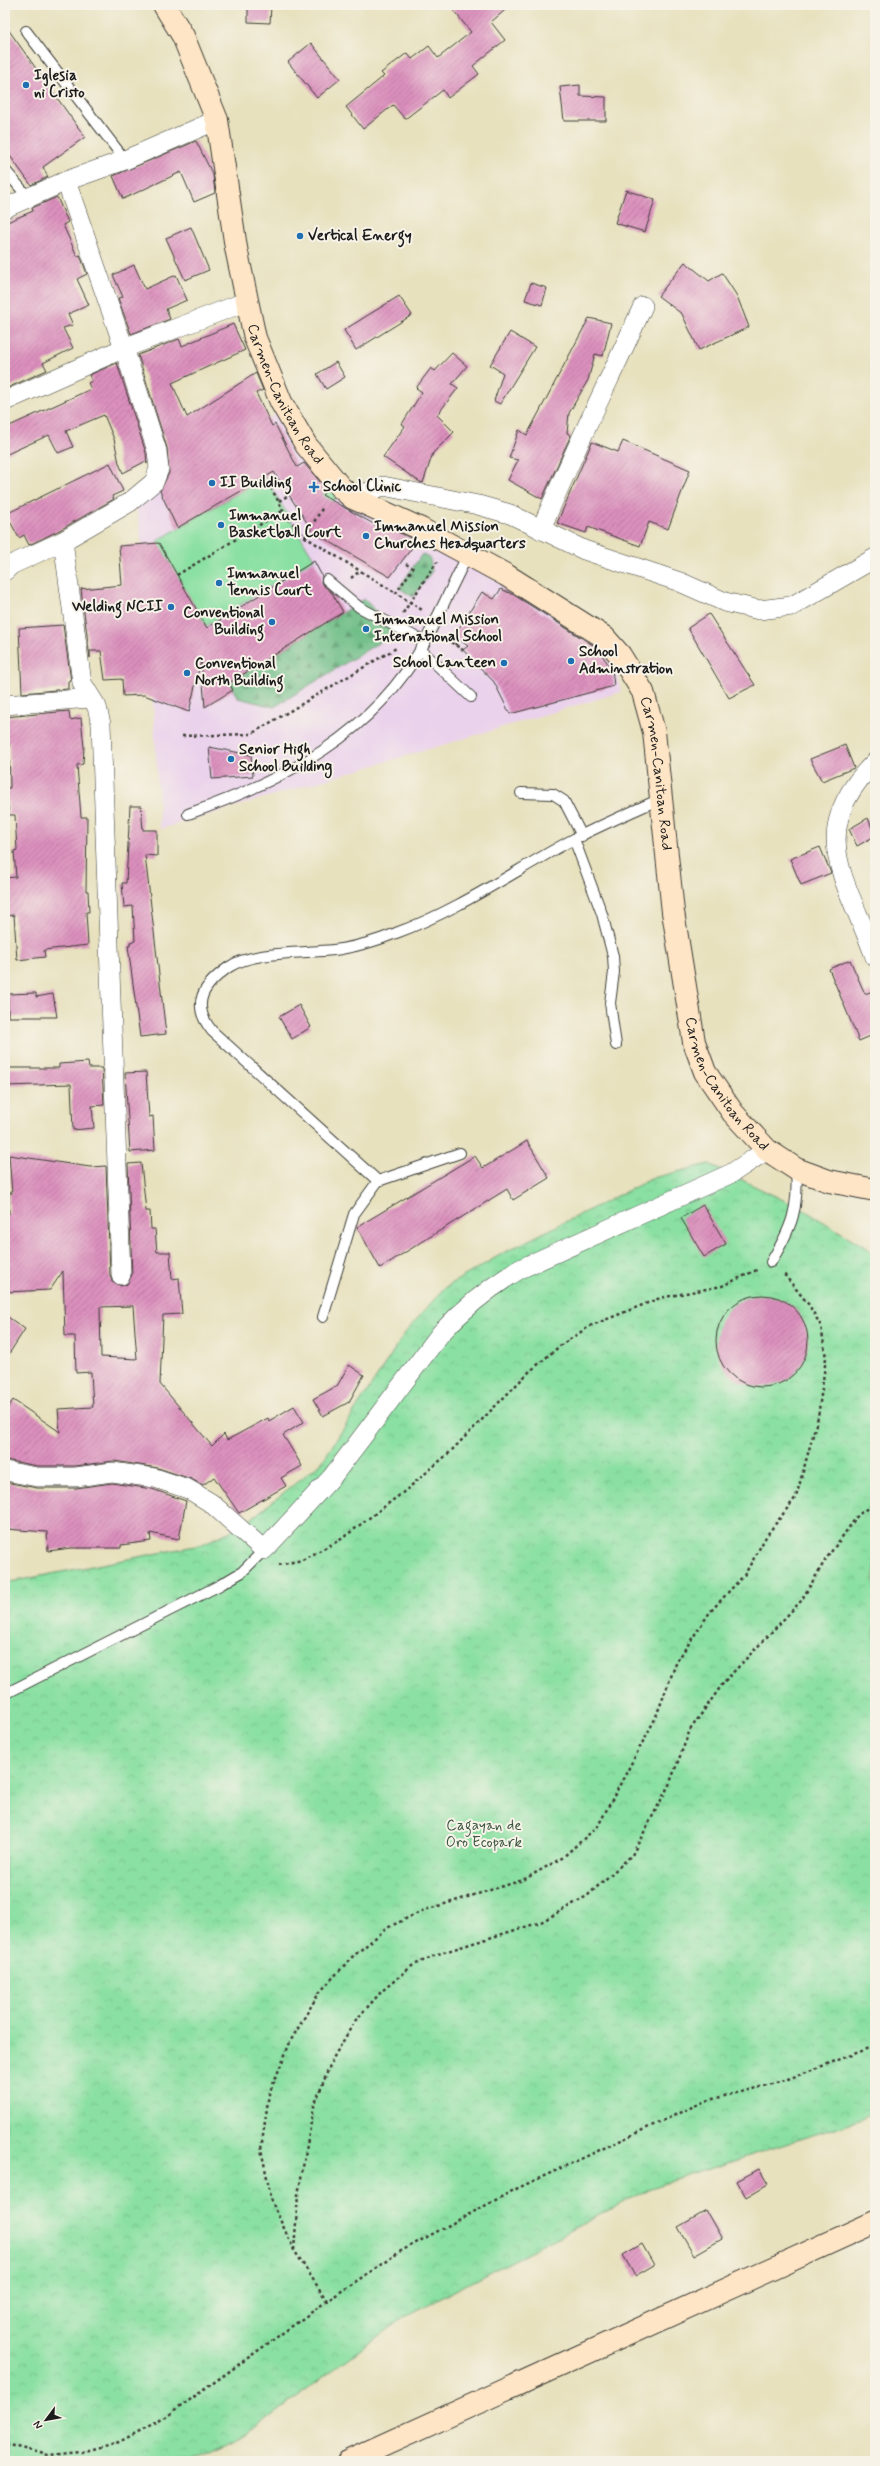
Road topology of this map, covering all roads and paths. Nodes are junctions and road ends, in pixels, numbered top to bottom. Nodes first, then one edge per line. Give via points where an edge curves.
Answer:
1 (164, 5) edge
2 (26, 31) dead end
3 (217, 120) junction
4 (125, 160) junction
5 (5, 170) edge
6 (66, 181) junction
7 (28, 197) junction
8 (5, 208) edge
9 (248, 301) junction
10 (643, 306) dead end
11 (124, 348) junction
12 (5, 401) edge
13 (265, 477) dead end
14 (289, 495) dead end
15 (353, 498) junction
16 (279, 501) junction
17 (323, 507) dead end
18 (284, 510) junction
19 (541, 530) junction
20 (305, 537) junction
21 (63, 541) junction
22 (449, 543) junction
23 (468, 554) junction
24 (875, 558) edge
25 (406, 564) dead end
26 (5, 571) edge
27 (177, 575) dead end
28 (327, 580) dead end
29 (396, 593) junction
30 (410, 602) junction
31 (394, 626) junction
32 (407, 633) junction
33 (458, 641) dead end
34 (422, 645) junction
35 (455, 645) dead end
36 (471, 697) dead end
37 (89, 698) junction
38 (5, 705) edge
39 (182, 736) dead end
40 (875, 762) edge
41 (521, 793) dead end
42 (663, 797) junction
43 (188, 814) dead end
44 (578, 838) junction
45 (875, 956) edge
46 (616, 1045) dead end
47 (767, 1150) junction
48 (460, 1153) dead end
49 (796, 1169) junction
50 (378, 1181) junction
51 (875, 1190) edge
52 (772, 1262) junction
53 (121, 1275) dead end
54 (323, 1317) dead end
55 (5, 1471) edge
56 (875, 1503) edge
57 (264, 1550) junction
58 (242, 1572) junction
59 (5, 1694) edge
60 (875, 2046) edge
61 (875, 2222) edge
62 (294, 2250) junction
63 (327, 2301) junction
64 (5, 2444) edge
65 (349, 2461) edge

1 - 3 main road, Carmen-Canitoan Road via 183,36
2 - 4 lane
3 - 4 street
3 - 9 main road, Carmen-Canitoan Road via 230,210
4 - 6 street
5 - 7 lane
6 - 7 street
6 - 11 street
7 - 8 street
9 - 11 street
9 - 15 main road, Carmen-Canitoan Road via 255,338 281,402 318,461
10 - 19 street via 603,395 567,465
11 - 12 street
11 - 21 street via 157,451 160,469 154,482 142,494
13 - 16 path
14 - 16 path
15 - 19 street via 375,488 394,488 411,494 510,514
15 - 22 main road, Carmen-Canitoan Road
16 - 18 path
17 - 20 path
18 - 20 path via 297,530
18 - 27 path
19 - 24 street via 584,550 680,582 725,602 760,610 792,606
20 - 29 path
21 - 26 street via 11,565
21 - 37 street via 82,683
22 - 23 main road, Carmen-Canitoan Road
22 - 30 path
23 - 34 lane
23 - 42 main road, Carmen-Canitoan Road via 604,637 620,655 643,692 654,732
25 - 29 path via 413,568
28 - 31 lane via 359,607
29 - 30 path
30 - 31 path
31 - 32 lane
32 - 34 lane
32 - 39 path via 398,647 251,734
33 - 35 path
34 - 36 lane
34 - 43 lane via 399,681 383,700 341,739 272,780 235,798
37 - 38 street
37 - 53 street via 97,707 101,724
40 - 45 street via 854,784 841,812 837,841 837,861 845,886
41 - 44 lane via 553,794 564,802
42 - 44 lane
42 - 47 main road, Carmen-Canitoan Road via 673,912 694,1042 705,1072 718,1093
44 - 46 lane via 602,914 612,956 614,972 610,1003
44 - 50 lane via 474,897 396,933 342,949 242,961 220,974 203,993 200,1002 202,1014 212,1031
47 - 49 main road, Carmen-Canitoan Road
47 - 57 street via 732,1173 520,1270 491,1287 459,1313 441,1333 332,1477
48 - 50 lane
49 - 51 main road, Carmen-Canitoan Road via 829,1181
49 - 52 lane via 798,1194 789,1233
50 - 54 lane via 354,1214
52 - 58 path via 722,1286 660,1298 590,1326 561,1345 529,1372 449,1453 340,1540 302,1560
52 - 62 path via 794,1285 821,1326 826,1358 818,1417 796,1497 767,1535 745,1574 710,1612 677,1661 655,1719 598,1826 562,1858 523,1880 422,1911 387,1928 351,1958 319,1993 291,2040 269,2094 261,2149 272,2202
55 - 57 street via 37,1477 76,1477 112,1472 155,1478 188,1489 211,1503
56 - 62 path via 858,1514 826,1559 801,1601 724,1682 690,1730 669,1785 632,1855 587,1896 541,1922 438,1954 412,1966 382,1991 355,2020 332,2060 314,2106 298,2195
57 - 58 lane
58 - 59 lane
60 - 63 path via 780,2082 705,2101 514,2190 401,2251
61 - 65 main road
62 - 63 path
63 - 64 path via 166,2417 119,2442 82,2452 48,2455

